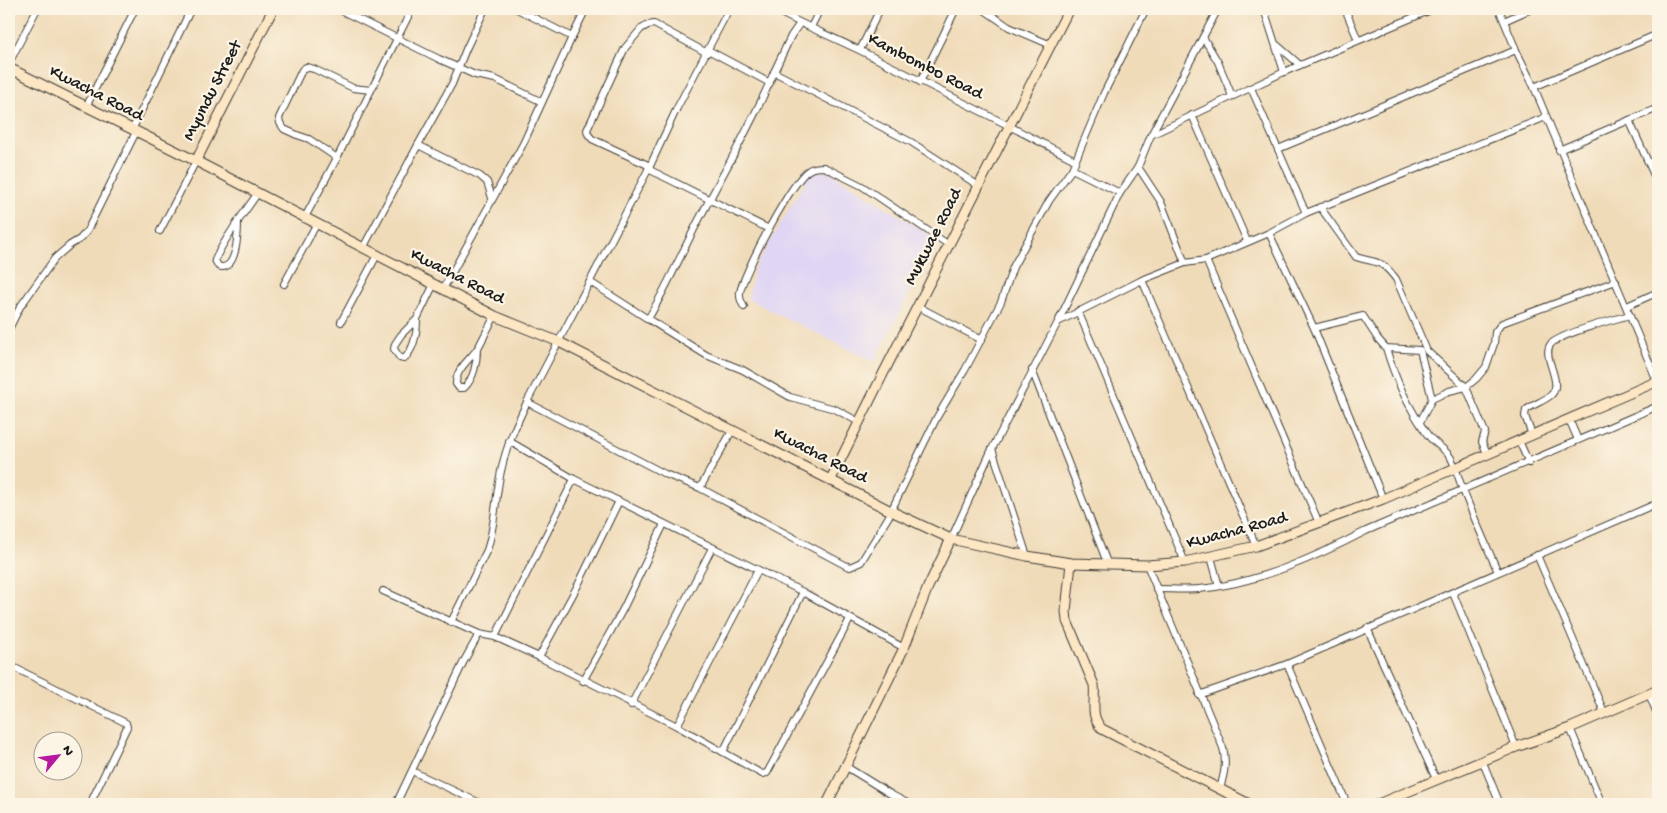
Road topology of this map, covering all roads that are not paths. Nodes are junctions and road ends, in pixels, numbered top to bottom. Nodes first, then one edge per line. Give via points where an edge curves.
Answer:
1 (37, 9) edge
2 (135, 9) edge
3 (191, 9) edge
4 (273, 9) edge
5 (338, 9) edge
6 (412, 9) edge
7 (485, 9) edge
8 (517, 9) edge
9 (586, 9) edge
10 (729, 9) edge
11 (773, 9) edge
12 (820, 9) edge
13 (880, 9) edge
14 (956, 9) edge
15 (983, 9) edge
16 (1069, 9) edge
17 (1146, 9) edge
18 (1218, 9) edge
19 (1264, 9) edge
20 (1345, 9) edge
21 (1433, 9) edge
22 (1499, 9) edge
23 (1532, 9) edge
24 (1504, 21) junction
25 (800, 23) junction
26 (811, 27) junction
27 (1658, 34) edge
28 (398, 37) junction
29 (572, 37) junction
30 (1203, 37) junction
31 (1358, 40) junction
32 (1276, 44) junction
33 (1051, 45) junction
34 (860, 50) junction
35 (1516, 50) junction
36 (708, 52) junction
37 (9, 63) edge
38 (1300, 65) junction
39 (460, 67) junction
40 (9, 68) edge
41 (774, 72) junction
42 (1284, 72) junction
43 (920, 82) junction
44 (770, 83) junction
45 (1534, 87) junction
46 (1251, 88) junction
47 (371, 90) junction
48 (1232, 96) junction
49 (542, 102) junction
50 (86, 107) junction
51 (1658, 108) edge
52 (1192, 115) junction
53 (1546, 117) junction
54 (1629, 120) junction
55 (1009, 126) junction
56 (134, 131) junction
57 (1151, 135) junction
58 (418, 144) junction
59 (1278, 149) junction
60 (1559, 150) junction
61 (337, 158) junction
62 (1076, 160) junction
63 (196, 161) junction
64 (1138, 167) junction
65 (649, 168) junction
66 (1072, 169) junction
67 (1658, 184) edge
68 (979, 186) junction
69 (1120, 193) junction
70 (257, 194) junction
71 (492, 198) junction
72 (710, 198) junction
73 (1320, 207) junction
74 (1306, 213) junction
75 (304, 218) junction
76 (238, 221) junction
77 (316, 225) junction
78 (769, 230) junction
79 (160, 231) dead end
80 (1269, 233) junction
81 (1247, 242) junction
82 (949, 245) junction
83 (363, 248) junction
84 (376, 255) junction
85 (1206, 260) junction
86 (1185, 263) junction
87 (1142, 280) junction
88 (1616, 281) junction
89 (590, 282) junction
90 (284, 284) dead end
91 (434, 284) junction
92 (444, 289) junction
93 (1658, 292) edge
94 (917, 306) junction
95 (1627, 306) junction
96 (744, 307) dead end
97 (1078, 311) junction
98 (1630, 315) junction
99 (495, 316) junction
100 (417, 318) junction
101 (648, 319) junction
102 (341, 322) dead end
103 (1058, 322) junction
104 (1314, 328) junction
105 (9, 329) edge
106 (982, 340) junction
107 (558, 342) junction
108 (1386, 348) junction
109 (477, 349) junction
110 (1424, 351) junction
111 (1032, 370) junction
112 (1658, 381) edge
113 (1466, 387) junction
114 (1432, 399) junction
115 (527, 402) junction
116 (1658, 406) edge
117 (1569, 419) junction
118 (859, 422) junction
119 (1420, 422) junction
120 (734, 429) junction
121 (1532, 436) junction
122 (1578, 440) junction
123 (509, 441) junction
124 (1519, 441) junction
125 (992, 449) junction
126 (1488, 455) junction
127 (1529, 463) junction
128 (1455, 467) junction
129 (574, 479) junction
130 (830, 481) junction
131 (700, 488) junction
132 (1463, 491) junction
133 (1383, 499) junction
134 (619, 501) junction
135 (1658, 503) edge
136 (892, 511) junction
137 (1318, 523) junction
138 (664, 524) junction
139 (951, 538) junction
140 (1256, 546) junction
141 (712, 548) junction
142 (1537, 555) junction
143 (1027, 556) junction
144 (1212, 557) junction
145 (1184, 562) junction
146 (1071, 563) junction
147 (1108, 565) junction
148 (1146, 565) junction
149 (758, 570) junction
150 (1498, 572) junction
151 (1219, 586) junction
152 (1156, 589) junction
153 (383, 591) dead end
154 (803, 592) junction
155 (1452, 593) junction
156 (850, 619) junction
157 (452, 622) junction
158 (1367, 628) junction
159 (478, 634) junction
160 (495, 638) junction
161 (904, 648) junction
162 (539, 658) junction
163 (1287, 664) junction
164 (9, 665) edge
165 (583, 680) junction
166 (1658, 690) edge
167 (1648, 694) junction
168 (1199, 695) junction
169 (632, 705) junction
170 (1604, 712) junction
171 (1658, 716) edge
172 (677, 726) junction
173 (1570, 728) junction
174 (1516, 746) junction
175 (723, 752) junction
176 (1482, 760) junction
177 (845, 766) junction
178 (412, 771) junction
179 (1436, 779) junction
180 (1220, 789) junction
181 (1397, 801) edge
182 (1236, 802) edge
183 (90, 804) edge
184 (396, 804) edge
185 (482, 804) edge
186 (827, 804) edge
187 (909, 804) edge
188 (1249, 804) edge
189 (1347, 804) edge
190 (1378, 804) edge
191 (1500, 804) edge
192 (1602, 804) edge

1 - 37 street
2 - 50 street
3 - 56 street
4 - 63 main road, Myundu Street
5 - 28 street
6 - 28 street
7 - 39 street
8 - 29 street
9 - 29 street
10 - 36 street
11 - 25 street, Kambombo Road
12 - 26 street
13 - 34 street
14 - 43 street
15 - 33 street via 1009,27
16 - 33 main road, Mukwae Road
17 - 62 street via 1104,93
18 - 30 street
19 - 32 street
20 - 31 street
21 - 31 street
22 - 24 street
23 - 24 street
24 - 35 street
25 - 26 street, Kambombo Road
25 - 41 street
26 - 34 street, Kambombo Road
27 - 45 street
28 - 39 street
28 - 47 street
29 - 49 street
30 - 48 street
30 - 57 street
31 - 38 street
32 - 38 street
32 - 42 street
33 - 55 main road, Mukwae Road
34 - 43 street, Kambombo Road
35 - 45 street
35 - 59 street
36 - 44 street
36 - 65 street
36 - 65 street via 654,24 641,29 625,48 587,130 592,139
38 - 42 street
39 - 49 street via 475,75 495,79
39 - 58 street
40 - 50 main road, Kwacha Road
41 - 44 street
41 - 68 street via 911,142
42 - 46 street
43 - 55 street, Kambombo Road
44 - 72 street
45 - 53 street
46 - 48 street
46 - 59 street
47 - 61 street
47 - 61 street via 353,88 314,69 306,67 302,70 279,118 280,124
48 - 52 street
49 - 71 street via 523,144
50 - 56 main road, Kwacha Road
51 - 54 street
52 - 57 street
52 - 81 street
53 - 60 street
53 - 73 street
54 - 60 street
54 - 67 street
55 - 62 street, Kambombo Road
55 - 68 main road, Mukwae Road
56 - 63 main road, Kwacha Road
56 - 105 street via 87,231 55,258 20,307
57 - 64 street
58 - 71 street via 480,176 487,182
58 - 83 street
59 - 74 street
60 - 88 street
61 - 75 street
62 - 66 street
63 - 70 main road, Kwacha Road
63 - 79 street
64 - 69 street
64 - 86 street via 1161,202
65 - 72 street
65 - 89 street
66 - 69 street
66 - 106 street via 1049,201 1012,267 1002,302
68 - 82 main road, Mukwae Road
69 - 103 street
70 - 75 main road, Kwacha Road
70 - 76 street
71 - 92 street
72 - 78 street
72 - 101 street
73 - 74 street
73 - 110 street via 1356,257 1378,262 1396,279
74 - 80 street
75 - 77 main road, Kwacha Road
76 - 76 street via 215,260 218,266 226,266 232,260 239,241
77 - 83 main road, Kwacha Road
77 - 90 street
78 - 82 street via 803,176 809,170 824,167 862,186
78 - 96 street via 740,293
80 - 81 street
80 - 104 street
81 - 85 street
82 - 94 main road, Mukwae Road
83 - 84 main road, Kwacha Road
84 - 91 main road, Kwacha Road
84 - 102 street
85 - 86 street
85 - 137 street
86 - 87 street
87 - 97 street
87 - 140 street
88 - 95 street
88 - 113 street via 1502,323 1495,332 1486,367
89 - 101 street
89 - 107 street
91 - 92 main road, Kwacha Road
91 - 100 street
92 - 99 main road, Kwacha Road
93 - 95 street
94 - 106 street
94 - 118 main road, Mukwae Road
95 - 98 street
97 - 103 street
97 - 145 street
98 - 112 street
98 - 121 street via 1563,336 1551,343 1547,351 1555,388 1553,393 1526,410
99 - 107 main road, Kwacha Road
99 - 109 street
100 - 100 street via 395,344 394,349 400,358 404,359 414,344
101 - 118 street via 706,355 743,370 790,397 834,408
103 - 111 street
104 - 108 street via 1363,316
104 - 133 street
106 - 136 street via 937,417
107 - 115 street
107 - 120 main road, Kwacha Road
108 - 110 street
108 - 119 street via 1401,391
109 - 109 street via 456,378 460,388 468,384
110 - 113 street
110 - 114 street
111 - 125 street
111 - 147 street
112 - 117 main road, Kwacha Road
113 - 114 street
113 - 126 street via 1485,432 1482,442
114 - 119 street
115 - 123 street
115 - 131 street via 658,471
116 - 122 street
117 - 121 main road, Kwacha Road
117 - 122 street
118 - 130 main road, Mukwae Road
119 - 128 street
120 - 130 main road, Kwacha Road
120 - 131 street
121 - 124 main road, Kwacha Road
122 - 127 street
123 - 129 street
123 - 157 street via 501,468 491,538
124 - 126 main road, Kwacha Road
124 - 127 street
125 - 139 street
125 - 143 street
126 - 128 main road, Kwacha Road
127 - 132 street
128 - 132 street
128 - 133 main road, Kwacha Road
129 - 134 street
129 - 160 street
130 - 136 main road, Kwacha Road
131 - 136 street via 850,567 861,562
132 - 150 street
132 - 151 street via 1290,566
133 - 137 main road, Kwacha Road
134 - 138 street
134 - 162 street
135 - 142 street
136 - 139 main road, Kwacha Road
137 - 140 main road, Kwacha Road
138 - 141 street
138 - 165 street via 623,609
139 - 143 main road, Kwacha Road
139 - 161 main road
140 - 144 main road, Kwacha Road
141 - 149 street
141 - 169 street
142 - 150 street
142 - 170 street
143 - 146 main road, Kwacha Road
144 - 145 main road, Kwacha Road
144 - 151 street
145 - 148 main road, Kwacha Road
146 - 147 main road, Kwacha Road
146 - 180 main road via 1066,611 1094,685 1093,715 1096,723
147 - 148 main road, Kwacha Road
148 - 152 street
149 - 154 street
149 - 172 street
150 - 155 street
151 - 152 street
152 - 168 street
153 - 157 street
154 - 156 street
154 - 175 street
155 - 158 street
155 - 174 street
156 - 161 street
156 - 175 street via 768,773 762,774
157 - 159 street
158 - 163 street
158 - 179 street
159 - 160 street
159 - 178 street
160 - 162 street
161 - 177 main road
162 - 165 street
163 - 168 street
163 - 189 street
164 - 183 street via 126,723 127,727
165 - 169 street
166 - 167 main road
167 - 170 main road
167 - 171 street
168 - 180 street via 1226,759
169 - 172 street
170 - 173 main road
172 - 175 street
173 - 174 main road
173 - 192 street
174 - 176 main road
176 - 179 main road
176 - 191 street
177 - 186 main road
177 - 187 street
178 - 184 street
178 - 185 street
179 - 181 main road
180 - 182 main road
181 - 190 main road
182 - 188 main road

